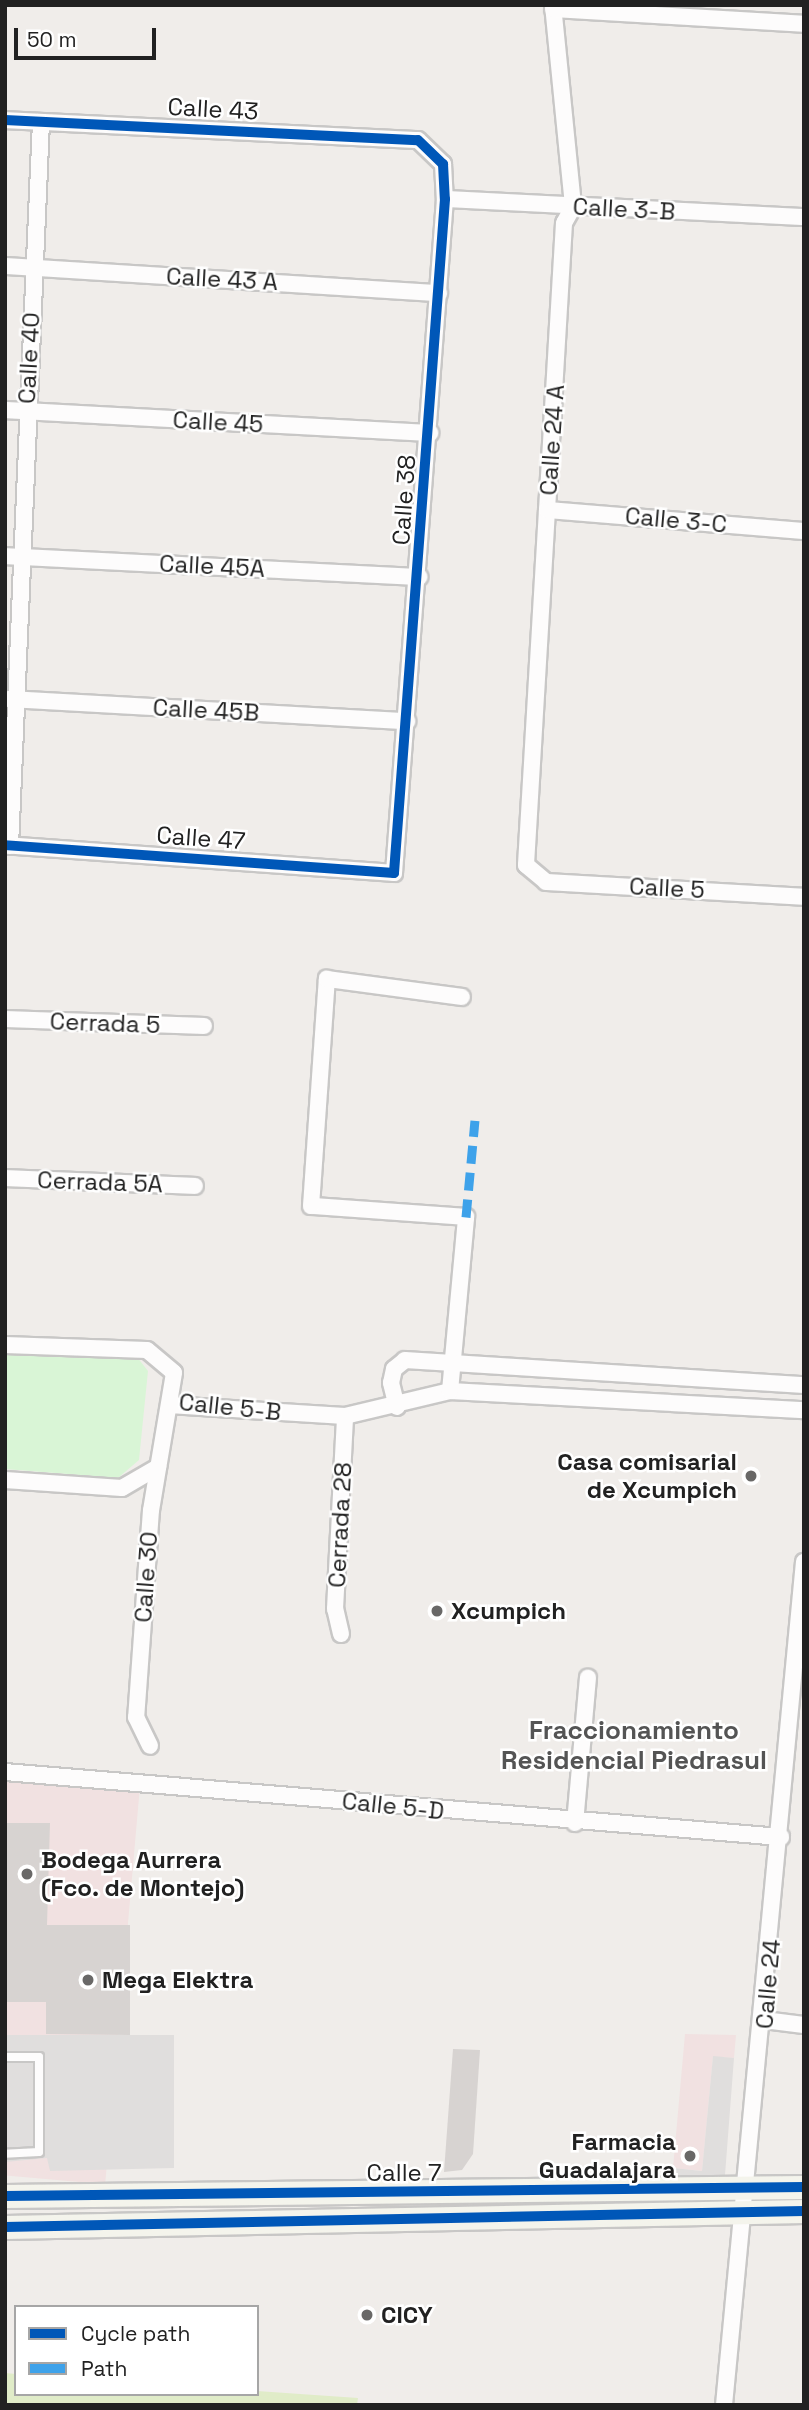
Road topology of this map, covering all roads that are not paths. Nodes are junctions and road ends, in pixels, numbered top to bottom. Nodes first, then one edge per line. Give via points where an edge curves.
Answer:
1 (553, 7) edge
2 (804, 24) edge
3 (5, 120) edge
4 (41, 122) junction
5 (418, 140) joint
6 (445, 198) junction
7 (573, 207) junction
8 (804, 217) edge
9 (5, 266) edge
10 (34, 268) junction
11 (439, 293) junction
12 (5, 410) edge
13 (26, 411) junction
14 (430, 433) junction
15 (547, 510) junction
16 (804, 531) edge
17 (13, 556) edge
18 (419, 577) junction
19 (11, 699) edge
20 (407, 720) junction
21 (8, 846) edge
22 (394, 873) joint
23 (532, 876) joint
24 (804, 897) edge
25 (462, 997) dead end
26 (5, 1019) edge
27 (204, 1026) dead end
28 (5, 1178) edge
29 (195, 1186) dead end
30 (5, 1345) edge
31 (453, 1364) junction
32 (804, 1385) edge
33 (450, 1391) junction
34 (169, 1405) junction
35 (397, 1407) junction
36 (804, 1410) edge
37 (345, 1416) junction
38 (159, 1467) junction
39 (5, 1479) edge
40 (804, 1562) edge
41 (341, 1634) dead end
42 (800, 1650) edge
43 (588, 1678) dead end
44 (150, 1746) dead end
45 (5, 1772) edge
46 (575, 1823) junction
47 (781, 1837) junction
48 (764, 2020) junction
49 (804, 2025) edge
50 (5, 2057) edge
51 (5, 2154) edge
52 (804, 2187) edge
53 (746, 2190) junction
54 (5, 2196) edge
55 (804, 2211) edge
56 (744, 2214) junction
57 (5, 2227) edge
58 (724, 2405) edge

1 - 2 street
1 - 7 street, Calle 24 A
3 - 4 street, Calle 43
4 - 5 street, Calle 43
4 - 10 street, Calle 40
5 - 6 street, Calle 38 via 443,164
6 - 7 street, Calle 3-B
6 - 11 street, Calle 38
7 - 8 street, Calle 3-B
7 - 15 street, Calle 24 A via 564,223
9 - 10 street, Calle 43 A
10 - 11 street, Calle 43 A
10 - 13 street, Calle 40
11 - 14 street, Calle 38
12 - 13 street, Calle 45
13 - 14 street, Calle 45
13 - 17 street, Calle 40
14 - 18 street, Calle 38
15 - 16 street, Calle 3-C
15 - 23 street, Calle 24 A via 526,864
17 - 18 street, Calle 45A
17 - 19 street, Calle 40
18 - 20 street, Calle 38
19 - 20 street, Calle 45B
19 - 21 street, Calle 40
20 - 22 street, Calle 38
21 - 22 street, Calle 47
23 - 24 street, Calle 5
25 - 31 street via 327,979 310,1206 466,1217
26 - 27 street, Cerrada 5
28 - 29 street, Cerrada 5A
30 - 34 street, Calle 5-B via 147,1350 174,1373
31 - 32 street
31 - 33 street
31 - 35 street via 405,1360 394,1369
33 - 35 street, Calle 5-B
33 - 36 street, Calle 5-B
34 - 37 street, Calle 5-B
34 - 38 street, Calle 30
35 - 37 street, Calle 5-B
37 - 41 street, Cerrada 28 via 335,1609
38 - 39 street via 122,1488
38 - 44 street, Calle 30 via 136,1717
40 - 42 street, Calle 24
42 - 47 street, Calle 24
43 - 46 street
45 - 46 street, Calle 5-D
46 - 47 street, Calle 5-D
47 - 48 street, Calle 24
48 - 49 street
48 - 53 street, Calle 24
50 - 51 lane via 39,2057 39,2152
52 - 53 main road, Calle 7
53 - 54 main road, Calle 7
53 - 56 street, Calle 24
55 - 56 main road
56 - 57 main road
56 - 58 street, Calle 24

